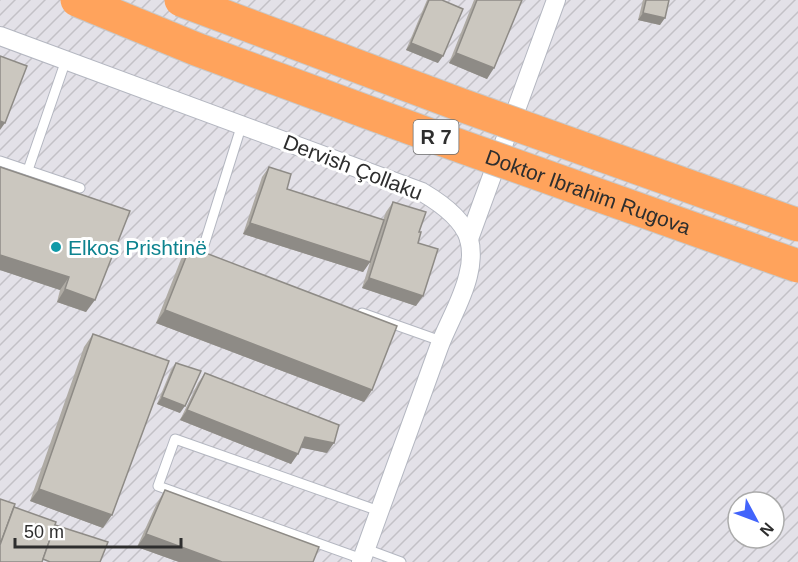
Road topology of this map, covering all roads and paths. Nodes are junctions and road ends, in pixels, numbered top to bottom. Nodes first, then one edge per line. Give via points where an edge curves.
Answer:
1 (77, 0) edge
2 (181, 0) edge
3 (556, 0) edge
4 (0, 36) edge
5 (66, 60) junction
6 (242, 124) junction
7 (0, 160) edge
8 (28, 170) junction
9 (80, 188) dead end
10 (798, 225) edge
11 (469, 238) junction
12 (211, 261) edge
13 (798, 266) edge
14 (354, 310) edge
15 (441, 340) junction
16 (379, 511) junction
17 (363, 557) edge
18 (401, 562) edge

1 - 13 highway, Doktor Ibrahim Rugova / R 7, bridge via 196,49
2 - 10 highway, Doktor Ibrahim Rugova / R 7, bridge
3 - 11 street
4 - 5 street, Dervish Çollaku
5 - 6 street, Dervish Çollaku
5 - 8 lane
6 - 11 street, Dervish Çollaku via 422,192 449,211
6 - 12 lane via 200,258
7 - 8 lane
8 - 9 lane
11 - 15 street via 469,274
14 - 15 lane
15 - 16 street
16 - 17 street
16 - 17 lane via 175,439 158,486
17 - 18 lane

